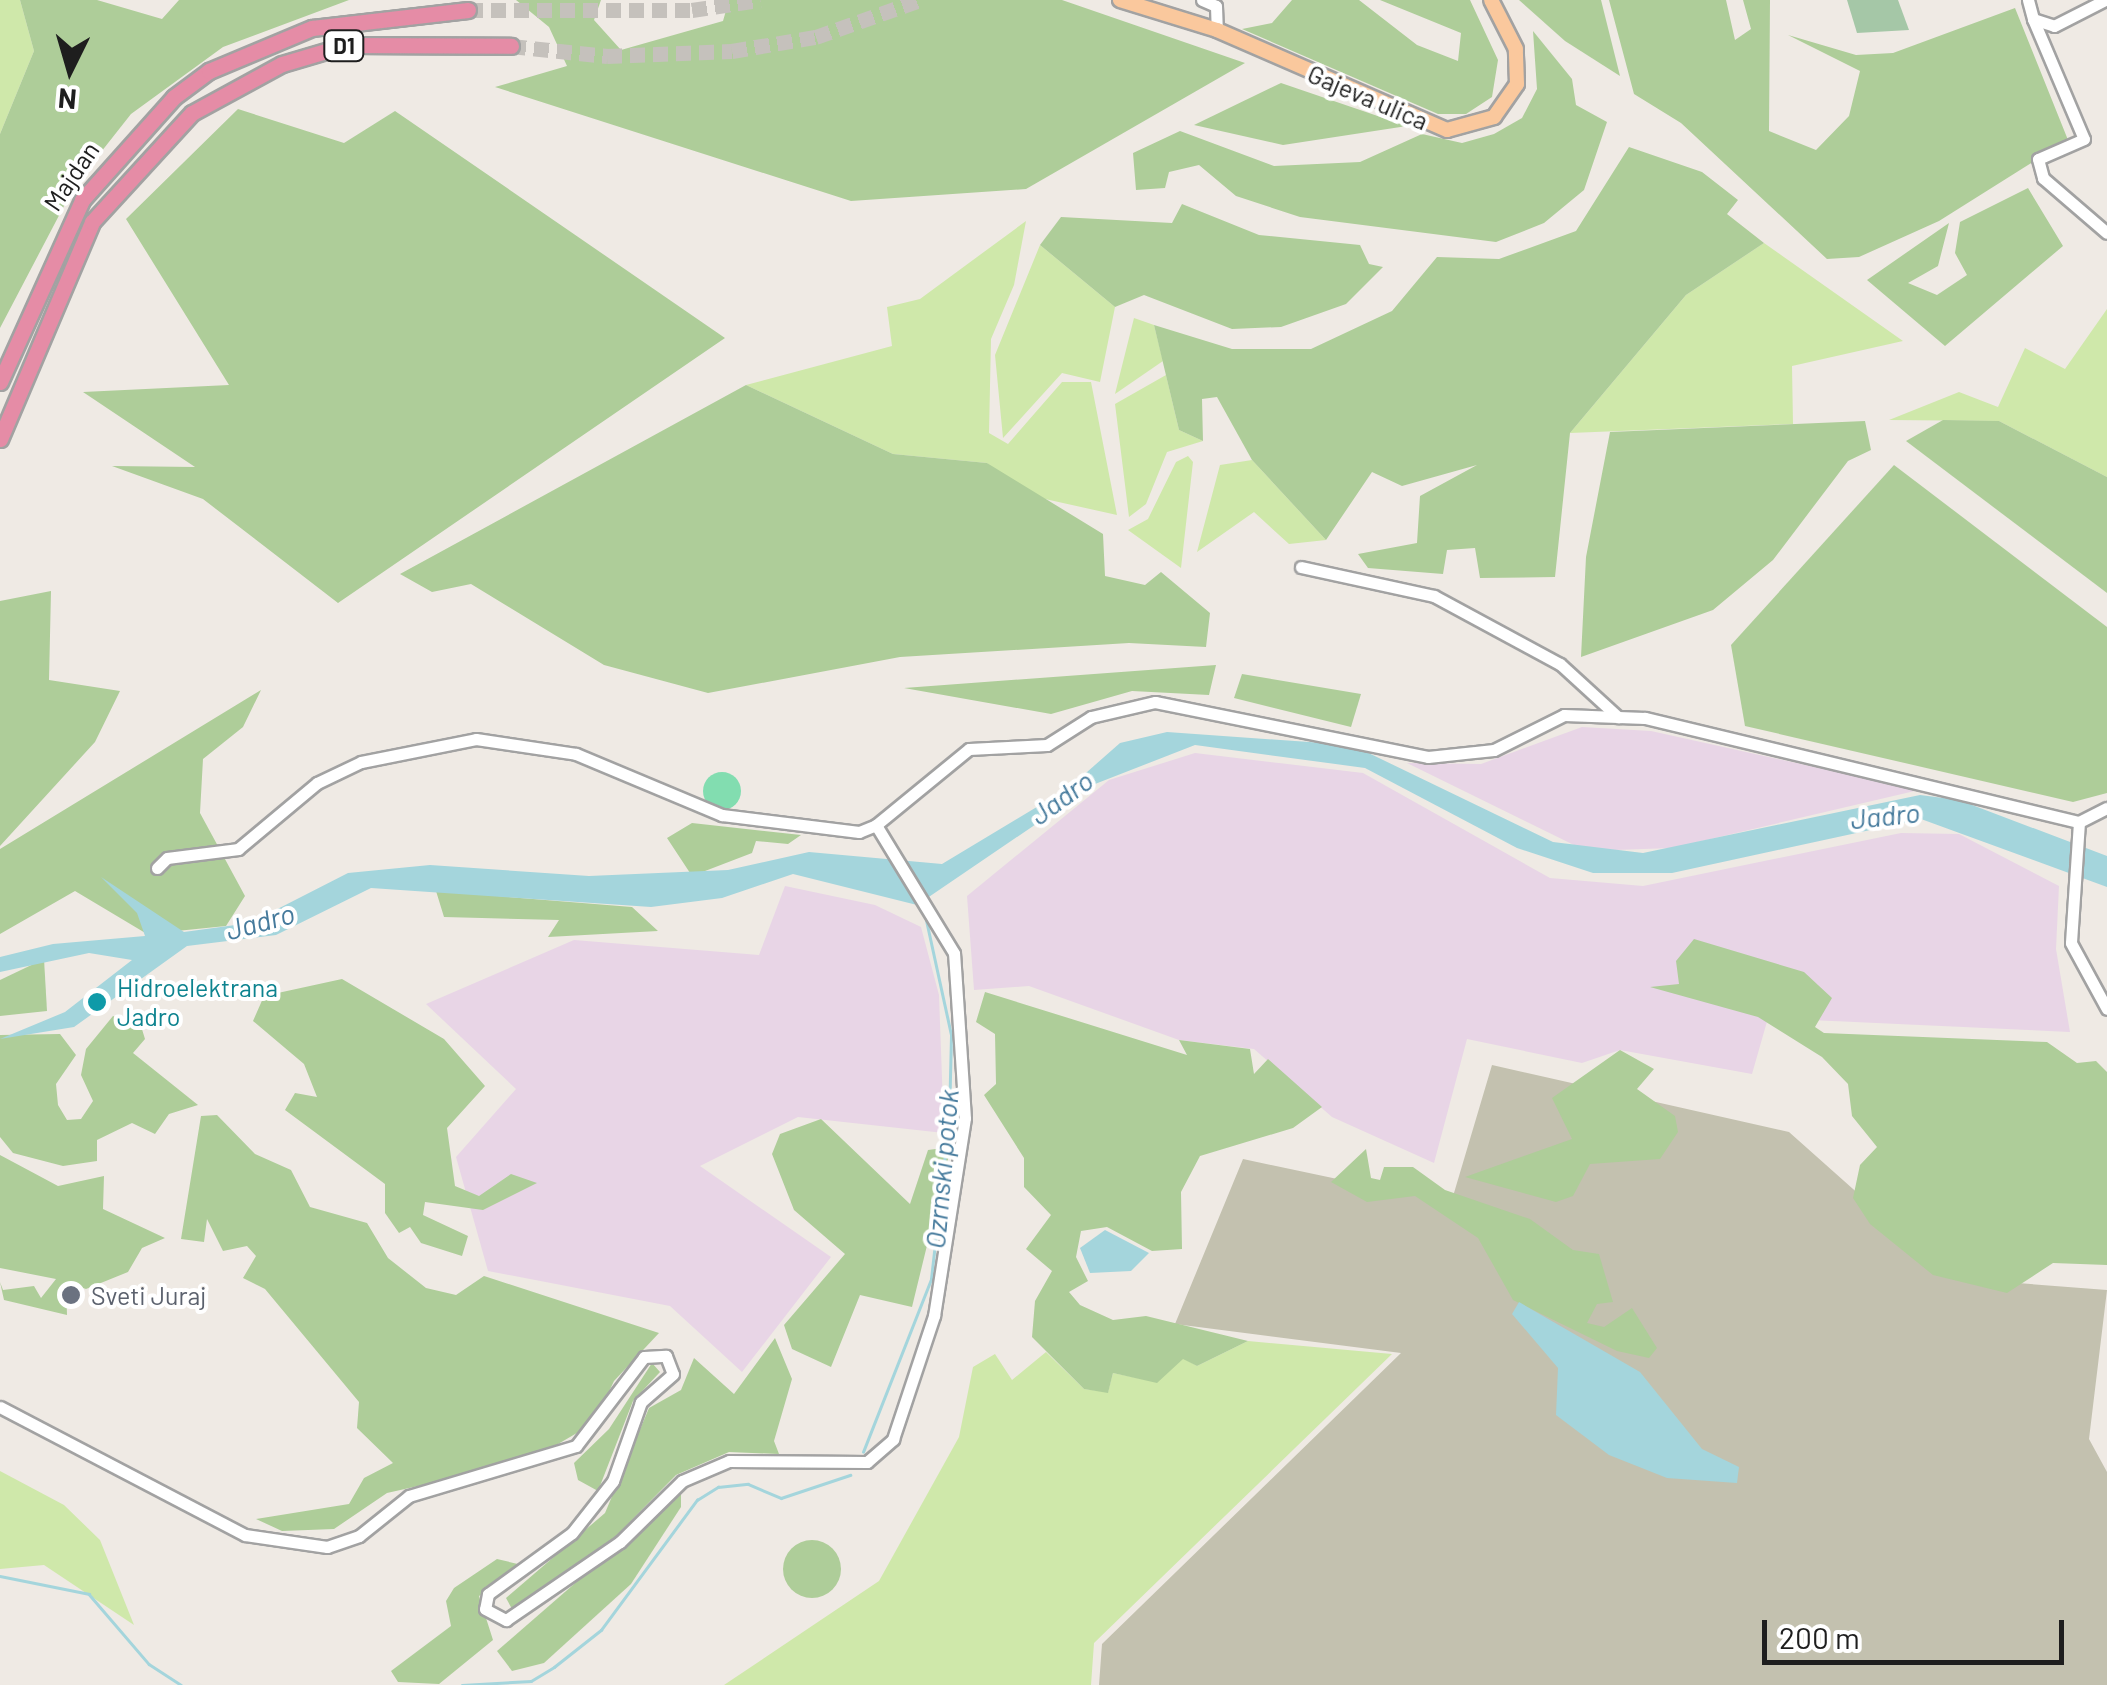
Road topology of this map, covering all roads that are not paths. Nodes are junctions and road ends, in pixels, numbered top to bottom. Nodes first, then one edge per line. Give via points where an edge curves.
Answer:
1 (1120, 0) edge
2 (1202, 0) edge
3 (1491, 0) edge
4 (2028, 0) edge
5 (2105, 0) edge
6 (468, 10) dead end
7 (2033, 19) junction
8 (1217, 30) junction
9 (511, 46) tunnel mouth
10 (2107, 233) edge
11 (0, 382) edge
12 (0, 438) edge
13 (1301, 567) dead end
14 (1618, 717) junction
15 (2107, 808) edge
16 (2079, 822) junction
17 (876, 824) junction
18 (157, 868) dead end
19 (2107, 1009) edge
20 (0, 1407) edge

1 - 8 main road, Gajeva ulica
2 - 8 street via 1216,6
3 - 8 main road, Gajeva ulica via 1516,49 1517,84 1494,118 1463,130 1377,106
4 - 7 street
5 - 7 street via 2054,26
6 - 11 highway, Majdan / D1 via 312,28 209,71 174,97 114,156 57,245
7 - 10 street via 2084,138 2038,159 2042,178
9 - 12 highway, Majdan / D1 via 346,45 282,64 192,113 112,193 75,256
13 - 14 street via 1434,596 1560,664
14 - 16 street via 1723,733
14 - 17 street via 1564,715 1494,750 1428,757 1155,702 1091,716 1047,745 969,749
15 - 16 street
16 - 19 street via 2084,848 2071,942
17 - 18 street via 858,832 722,816 576,754 476,739 361,762 317,783 238,848 167,858
17 - 20 street via 940,916 954,953 965,1118 934,1316 893,1439 867,1462 729,1461 682,1481 620,1542 506,1620 485,1609 488,1594 572,1533 614,1482 641,1402 674,1374 666,1356 644,1358 576,1446 409,1496 360,1536 327,1546 244,1535

